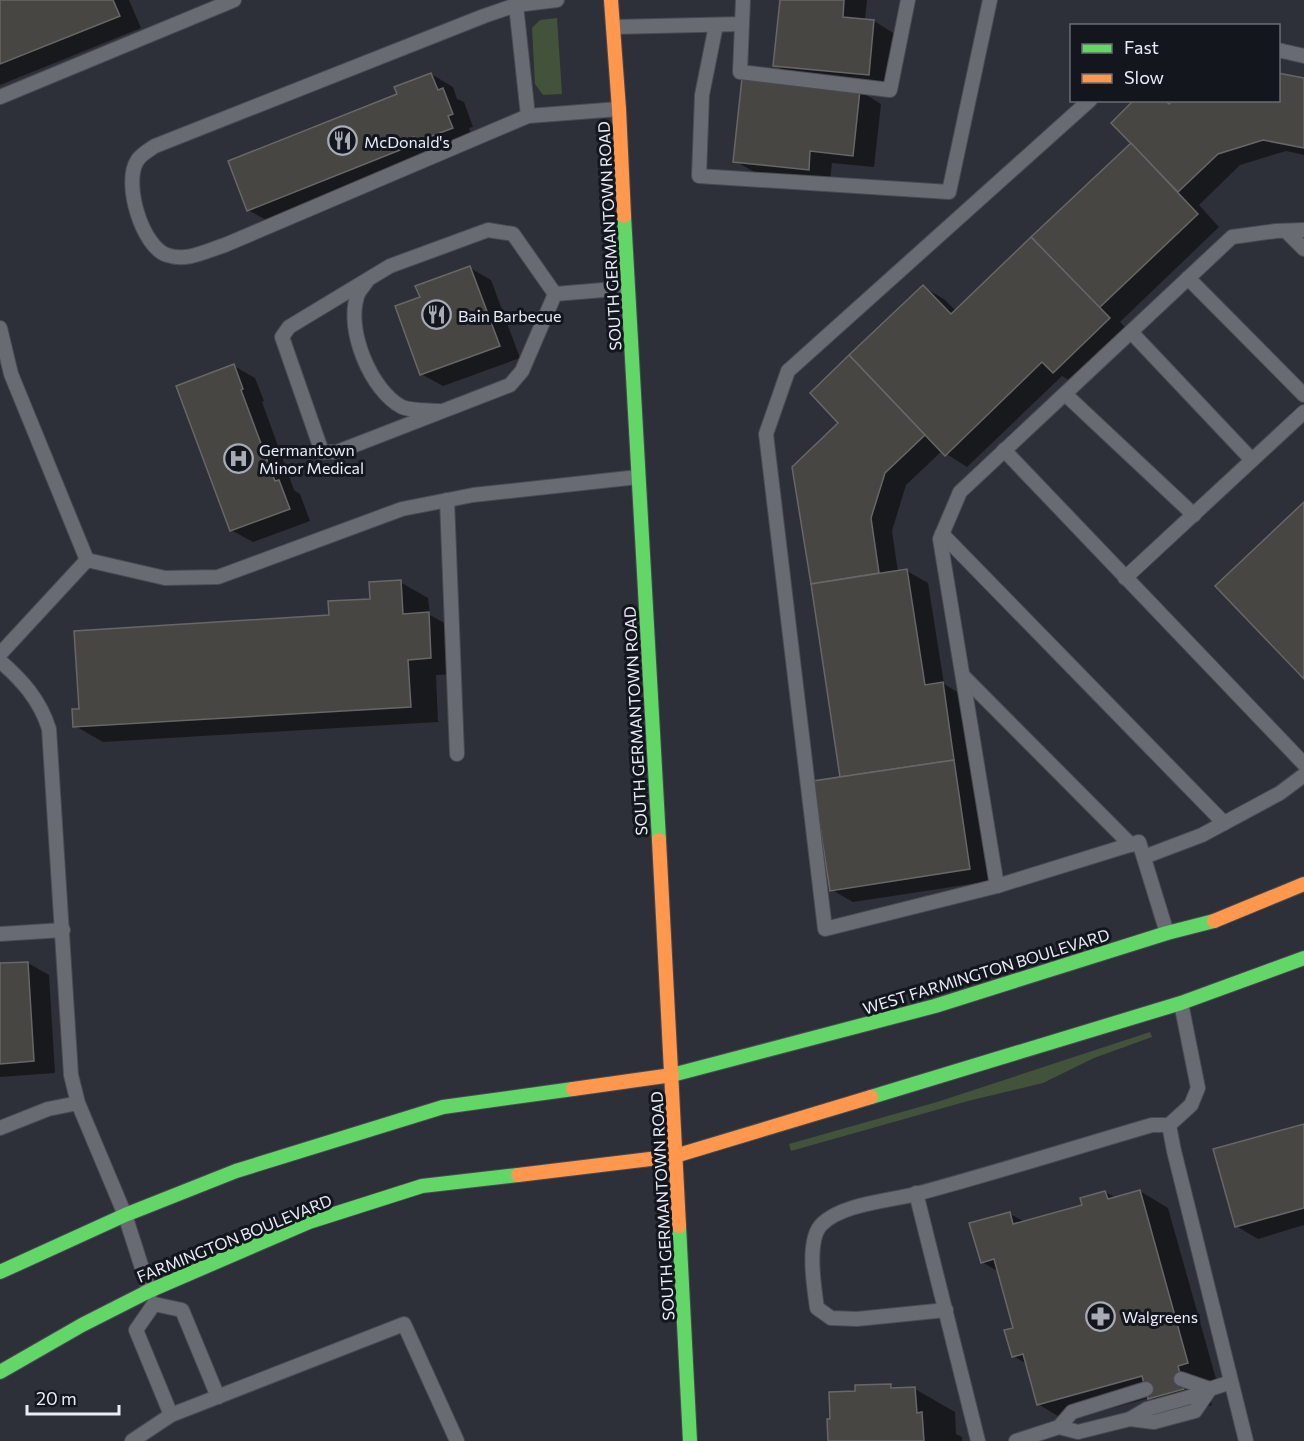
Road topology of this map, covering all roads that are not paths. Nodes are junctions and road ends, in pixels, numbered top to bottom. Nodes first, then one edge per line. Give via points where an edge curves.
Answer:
1 (234, 0) edge
2 (556, 0) edge
3 (611, 0) edge
4 (743, 0) edge
5 (908, 0) edge
6 (990, 0) edge
7 (516, 4) junction
8 (742, 24) junction
9 (716, 25) junction
10 (612, 27) junction
11 (1280, 50) edge
12 (1304, 56) edge
13 (0, 97) edge
14 (1088, 102) edge
15 (619, 109) junction
16 (528, 116) junction
17 (1304, 230) edge
18 (1286, 231) junction
19 (1304, 249) edge
20 (368, 278) junction
21 (1188, 278) junction
22 (627, 288) junction
23 (555, 294) junction
24 (0, 328) edge
25 (1131, 332) junction
26 (1065, 394) junction
27 (1304, 394) edge
28 (441, 411) junction
29 (1304, 412) edge
30 (1004, 450) junction
31 (1252, 460) junction
32 (638, 477) junction
33 (447, 500) junction
34 (1194, 515) junction
35 (942, 534) junction
36 (87, 560) junction
37 (1125, 578) junction
38 (0, 654) edge
39 (0, 661) edge
40 (963, 676) junction
41 (457, 754) dead end
42 (1304, 764) edge
43 (1304, 775) edge
44 (1224, 823) junction
45 (1131, 845) junction
46 (1144, 857) junction
47 (1304, 884) edge
48 (997, 886) junction
49 (63, 930) junction
50 (1167, 933) junction
51 (0, 934) edge
52 (1304, 958) edge
53 (1181, 1003) junction
54 (672, 1075) junction
55 (78, 1103) junction
56 (1169, 1125) junction
57 (0, 1128) edge
58 (675, 1156) junction
59 (916, 1194) junction
60 (125, 1215) junction
61 (0, 1272) edge
62 (149, 1291) junction
63 (154, 1304) junction
64 (946, 1310) junction
65 (0, 1372) edge
66 (1181, 1379) dead end
67 (1231, 1382) junction
68 (1146, 1389) dead end
69 (1210, 1389) junction
70 (218, 1397) junction
71 (171, 1415) junction
72 (1059, 1427) junction
73 (132, 1441) edge
74 (457, 1441) edge
75 (690, 1441) edge
76 (978, 1441) edge
77 (1016, 1441) edge
78 (1246, 1441) edge

1 - 13 lane
2 - 7 lane
3 - 10 main road, SOUTH GERMANTOWN ROAD
4 - 8 lane
5 - 8 lane via 890,90 740,72
6 - 9 lane via 949,192 699,176 702,95
7 - 16 lane
7 - 16 lane via 154,146 137,161 131,184 151,243 166,255 187,258
8 - 9 lane
9 - 10 lane
10 - 15 main road, SOUTH GERMANTOWN ROAD
11 - 12 lane
14 - 48 lane via 788,371 766,434 825,929
15 - 16 lane
15 - 22 main road, SOUTH GERMANTOWN ROAD
17 - 18 lane
18 - 19 lane
18 - 21 lane via 1232,237
20 - 23 lane via 488,230 513,234
20 - 28 lane via 357,296 354,320 375,383 403,408
20 - 28 lane via 289,327 282,337 322,452 337,452
21 - 25 lane
21 - 27 lane
22 - 23 lane
22 - 32 main road, SOUTH GERMANTOWN ROAD
23 - 28 lane via 522,371 510,385
24 - 36 lane via 10,374
25 - 26 lane
25 - 31 lane
26 - 30 lane
26 - 34 lane
29 - 31 lane
30 - 35 lane via 960,492
30 - 37 lane
31 - 34 lane
32 - 33 lane
32 - 54 main road, SOUTH GERMANTOWN ROAD
33 - 36 lane via 402,509 218,578 165,578
33 - 41 lane
34 - 37 lane
35 - 40 lane
35 - 44 lane
36 - 38 lane
37 - 42 lane
39 - 49 lane via 29,690 44,712 49,729
40 - 45 lane
40 - 48 lane
43 - 44 lane via 1280,793
44 - 46 lane via 1202,836
45 - 46 lane via 1139,842
45 - 48 lane
46 - 50 lane
47 - 50 main road, WEST FARMINGTON BOULEVARD via 1215,921
49 - 51 lane
49 - 55 lane via 71,1075
50 - 54 main road, WEST FARMINGTON BOULEVARD via 935,1006
52 - 53 main road
53 - 56 lane via 1198,1088 1191,1105
53 - 58 main road
54 - 58 main road, SOUTH GERMANTOWN ROAD
54 - 60 main road via 443,1107 236,1171
55 - 57 lane
55 - 60 lane
56 - 59 lane via 1152,1125
56 - 67 lane
58 - 62 main road, FARMINGTON BOULEVARD via 422,1186 309,1222
58 - 75 main road, SOUTH GERMANTOWN ROAD
59 - 64 lane
59 - 64 lane via 837,1212 820,1225 812,1242 818,1308 831,1318 857,1319
60 - 61 main road
60 - 62 lane
62 - 63 lane
62 - 65 main road, FARMINGTON BOULEVARD
63 - 70 lane via 182,1310
63 - 71 lane via 136,1330
64 - 76 lane
66 - 69 lane
67 - 69 lane
67 - 78 lane
68 - 72 lane via 1072,1412
69 - 72 lane via 1147,1409 1130,1419 1078,1432
70 - 71 lane
70 - 74 lane via 404,1324
71 - 73 lane
72 - 77 lane

